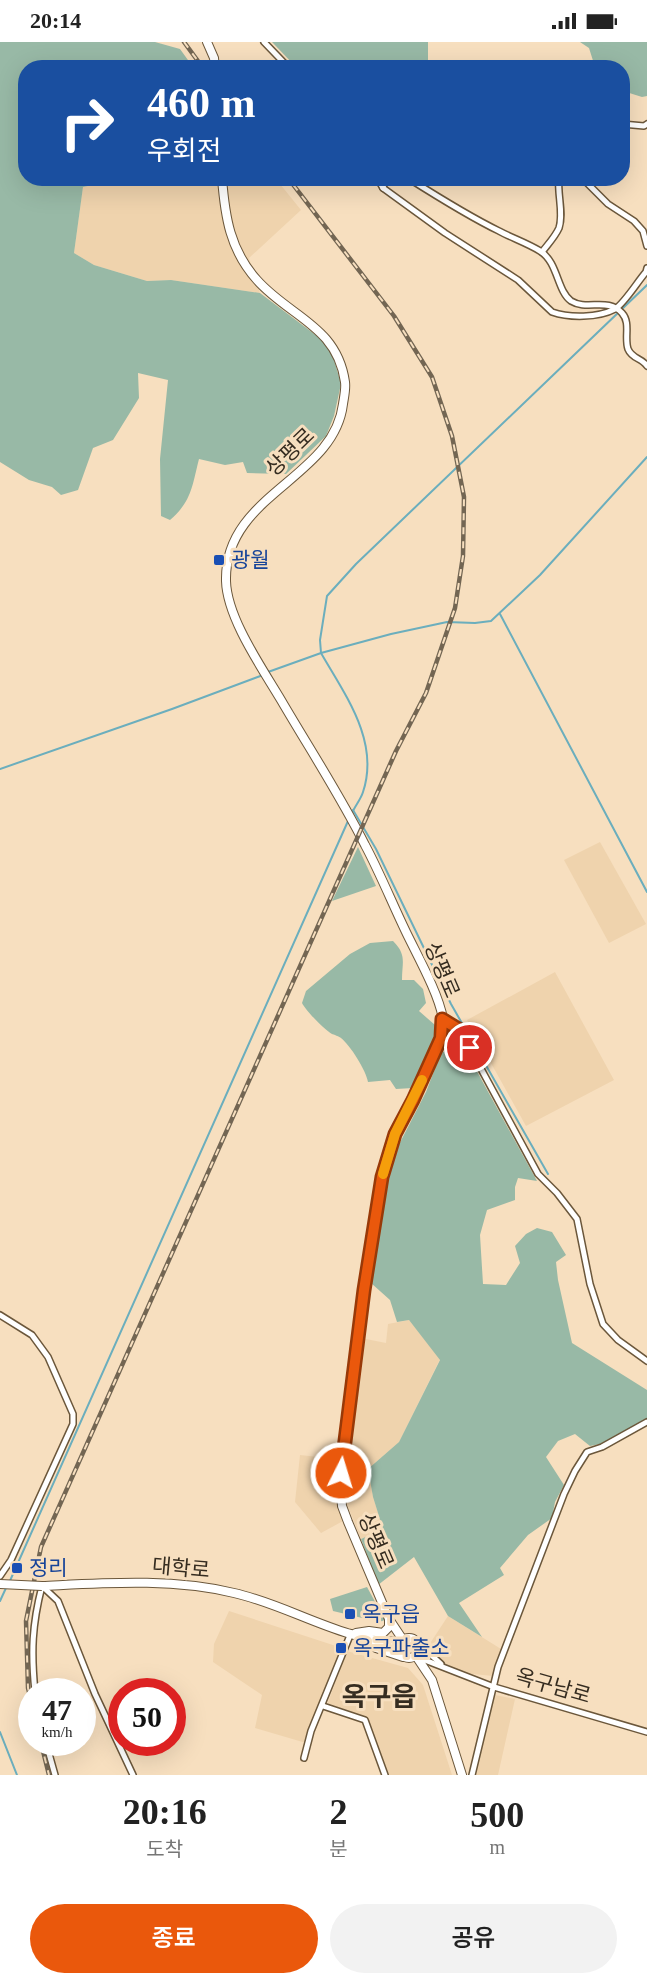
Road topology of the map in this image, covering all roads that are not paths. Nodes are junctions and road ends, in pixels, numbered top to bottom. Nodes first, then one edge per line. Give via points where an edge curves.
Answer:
1 (207, 42) edge
2 (264, 42) edge
3 (212, 60) edge
4 (281, 60) edge
5 (647, 124) edge
6 (630, 125) edge
7 (223, 186) edge
8 (422, 186) edge
9 (558, 186) edge
10 (590, 186) edge
11 (383, 188) edge
12 (647, 246) edge
13 (542, 252) junction
14 (647, 268) edge
15 (616, 309) junction
16 (647, 366) edge
17 (442, 1019) junction
18 (0, 1314) edge
19 (647, 1361) edge
20 (647, 1422) edge
21 (0, 1576) edge
22 (0, 1584) edge
23 (42, 1586) junction
24 (389, 1619) junction
25 (351, 1633) junction
26 (402, 1641) junction
27 (418, 1644) junction
28 (416, 1656) junction
29 (405, 1658) junction
30 (450, 1670) junction
31 (33, 1678) edge
32 (494, 1687) junction
33 (323, 1706) junction
34 (443, 1711) junction
35 (647, 1732) edge
36 (50, 1756) edge
37 (304, 1758) dead end
38 (55, 1775) edge
39 (133, 1775) edge
40 (385, 1775) edge
41 (462, 1775) edge
42 (472, 1775) edge

1 - 3 main road
2 - 4 street
5 - 6 street
7 - 17 main road, 상평로 via 230,237 236,249 255,278 274,297 324,335 338,355 345,384 341,416 330,441 244,523 232,546 226,581 232,606 262,668 355,825 429,981
8 - 13 street
9 - 13 street via 560,225
10 - 12 street via 634,221 643,231
11 - 15 street via 518,280 552,312 574,316
13 - 15 street via 573,302 606,304
14 - 15 street
15 - 16 street via 627,321 627,348 634,359
17 - 19 street via 460,1030 538,1174 577,1219 590,1284 603,1324
17 - 24 main road, 상평로 via 441,1038 395,1134 382,1177 340,1480 342,1506
18 - 21 street via 32,1335 48,1357 73,1414 73,1424
20 - 32 street via 602,1448 587,1452 575,1471 506,1644
22 - 23 main road, 대학로, bridge
23 - 25 main road, 대학로 via 186,1584 235,1593
23 - 31 street via 34,1617
23 - 39 street via 58,1601
24 - 25 main road via 383,1632
24 - 26 main road, 상평로
25 - 26 main road, 대학로 via 386,1642
25 - 29 main road, 대학로
25 - 33 street
26 - 27 main road via 413,1639
26 - 29 main road via 399,1652
27 - 28 main road
27 - 30 street
28 - 29 main road
28 - 30 street
28 - 34 main road via 432,1680
29 - 34 main road via 428,1681
30 - 32 street, 옥구남로
32 - 35 street, 옥구남로
32 - 42 street
33 - 37 street
33 - 40 street via 365,1720
34 - 41 main road
36 - 38 street

